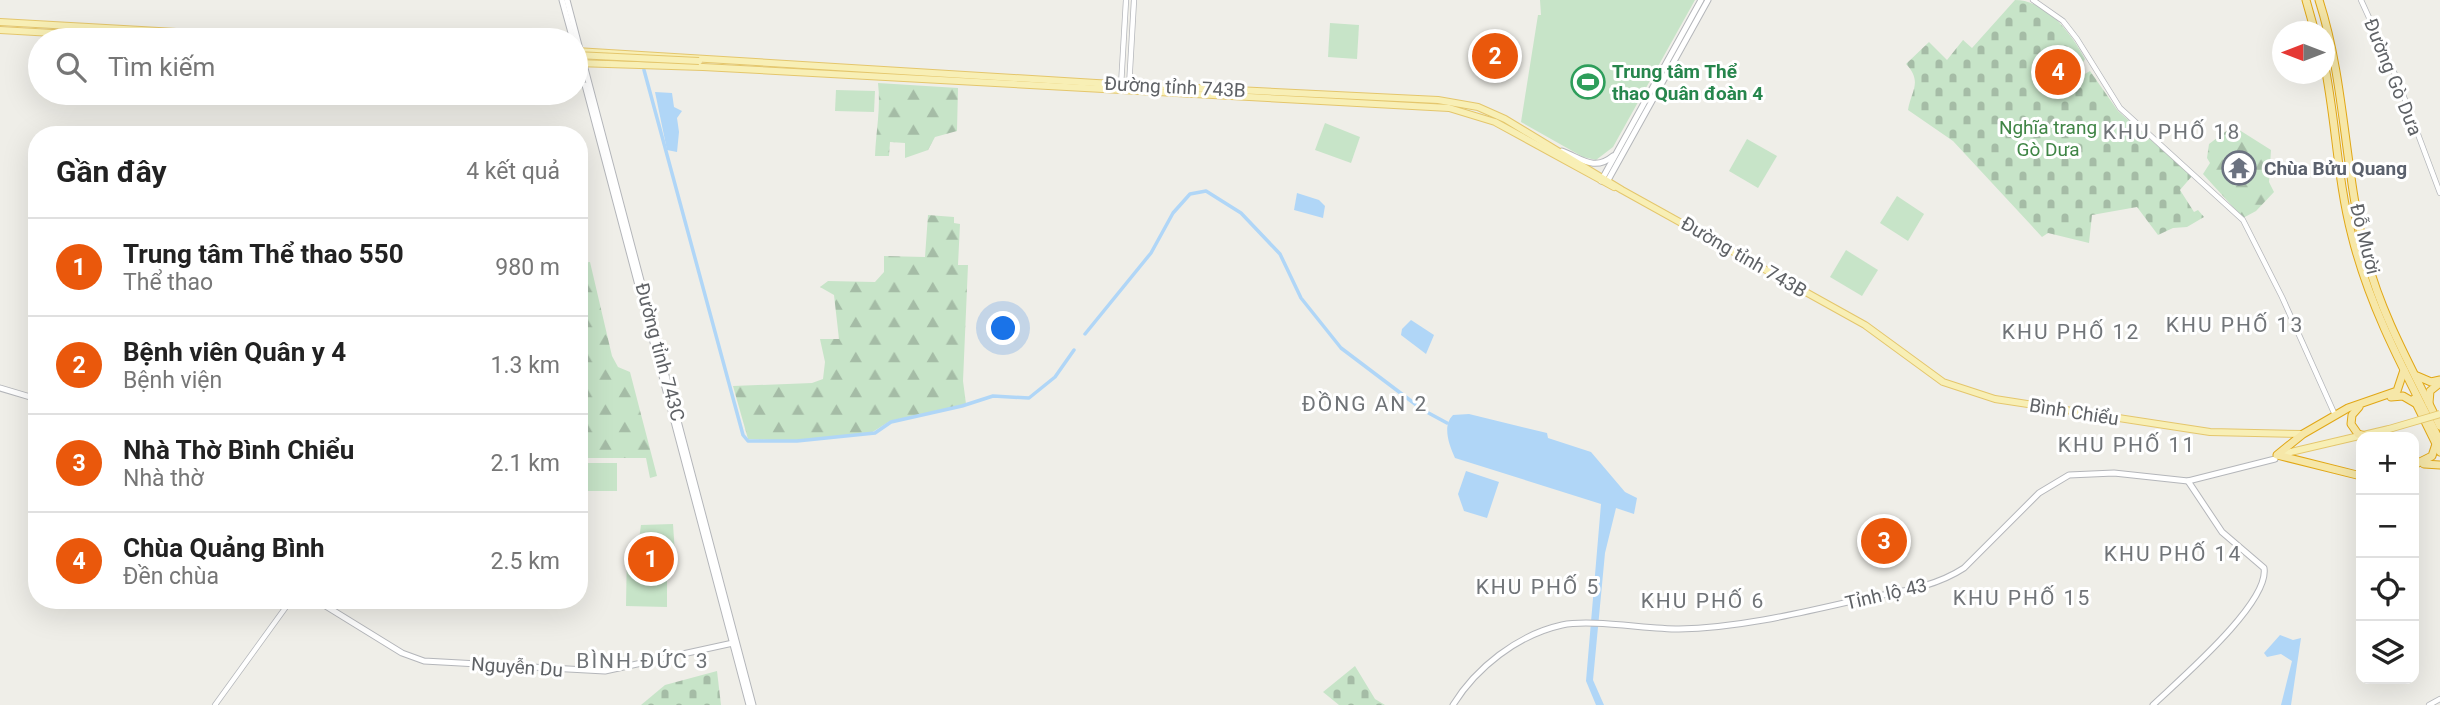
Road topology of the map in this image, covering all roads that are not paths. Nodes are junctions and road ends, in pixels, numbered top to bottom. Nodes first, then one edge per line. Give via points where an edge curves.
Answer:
1 (565, 0) edge
2 (1126, 0) edge
3 (1134, 0) edge
4 (1702, 0) edge
5 (1708, 0) edge
6 (2033, 0) edge
7 (2308, 0) edge
8 (2317, 0) edge
9 (2361, 0) edge
10 (2313, 21) edge
11 (2322, 21) edge
12 (0, 22) edge
13 (98, 28) edge
14 (571, 28) edge
15 (571, 28) edge
16 (0, 30) edge
17 (28, 32) edge
18 (588, 57) edge
19 (2326, 84) edge
20 (2328, 84) edge
21 (2334, 84) edge
22 (1121, 88) junction
23 (1129, 88) junction
24 (588, 94) edge
25 (1379, 97) junction
26 (1376, 105) junction
27 (1556, 149) junction
28 (1617, 152) junction
29 (1613, 165) junction
30 (1585, 167) junction
31 (1604, 181) junction
32 (1622, 190) junction
33 (2440, 193) edge
34 (2344, 203) junction
35 (1865, 325) joint
36 (2403, 372) junction
37 (2416, 376) junction
38 (2440, 382) edge
39 (0, 388) edge
40 (28, 396) edge
41 (2416, 403) junction
42 (2426, 406) junction
43 (2356, 408) junction
44 (2335, 415) junction
45 (2440, 416) edge
46 (2440, 426) edge
47 (2357, 432) edge
48 (2386, 432) edge
49 (2356, 440) edge
50 (2439, 441) edge
51 (2285, 450) junction
52 (2419, 464) edge
53 (2419, 465) edge
54 (2440, 465) edge
55 (2356, 473) edge
56 (2189, 481) junction
57 (284, 609) edge
58 (331, 609) edge
59 (736, 646) junction
60 (2440, 699) edge
61 (215, 705) edge
62 (751, 705) edge
63 (1453, 705) edge
64 (2153, 705) edge
65 (2429, 705) edge

1 - 14 main road, Đường tỉnh 743C
1 - 15 main road, Đường tỉnh 743C
2 - 22 street
3 - 23 street
4 - 28 main road
5 - 29 main road
6 - 44 street via 2063,21 2120,108 2243,220
7 - 10 highway
8 - 11 highway, Đỗ Mười
8 - 37 highway, Đỗ Mười via 2335,65 2367,260
9 - 33 street, Đường Gò Dưa via 2398,81
12 - 13 main road
16 - 17 main road
18 - 22 main road, Đường tỉnh 743B, bridge
19 - 34 highway, Đỗ Mười
20 - 34 highway, Đỗ Mười
21 - 50 highway, Đỗ Mười via 2364,262
22 - 23 main road, Đường tỉnh 743B
23 - 25 main road, Đường tỉnh 743B
23 - 26 main road, Đường tỉnh 743B
24 - 59 main road, Đường tỉnh 743C
25 - 26 main road
25 - 27 main road, Đường tỉnh 743B via 1478,107
26 - 31 main road, Đường tỉnh 743B via 1442,107 1482,117
27 - 28 main road via 1594,165
27 - 30 main road, Đường tỉnh 743B
28 - 29 main road
29 - 30 main road
29 - 31 main road
29 - 32 main road
30 - 31 main road, Đường tỉnh 743B
31 - 32 main road, Đường tỉnh 743B
32 - 35 main road, Đường tỉnh 743B
34 - 36 highway, Đỗ Mười via 2358,271
35 - 51 main road, Bình Chiểu via 1944,382 1985,397 2210,432
36 - 41 highway, Đỗ Mười
36 - 42 highway, Đỗ Mười
36 - 44 highway via 2397,391
37 - 38 highway
37 - 42 highway, Đỗ Mười
38 - 42 highway via 2430,391
39 - 40 main road
41 - 42 highway
41 - 43 highway via 2398,396
41 - 50 highway, Đỗ Mười
42 - 46 highway, Đỗ Mười
42 - 50 highway, Đỗ Mười
43 - 44 highway
43 - 47 highway via 2351,424
44 - 51 highway
45 - 48 main road, Tỉnh lộ 43, bridge
49 - 51 main road, Tỉnh lộ 43
50 - 52 highway via 2429,460
51 - 55 highway
51 - 56 main road, Tỉnh lộ 43
53 - 54 highway
56 - 63 main road, Tỉnh lộ 43 via 2115,473 2069,475 2039,493 1964,568 1925,586 1741,622 1679,629 1563,625 1499,655 1467,681
56 - 64 main road via 2222,532 2264,568 2264,576 2216,647
57 - 61 street
58 - 59 main road, Nguyễn Du via 402,653 424,661 605,671
59 - 62 main road, Đường tỉnh 743C
60 - 65 street

